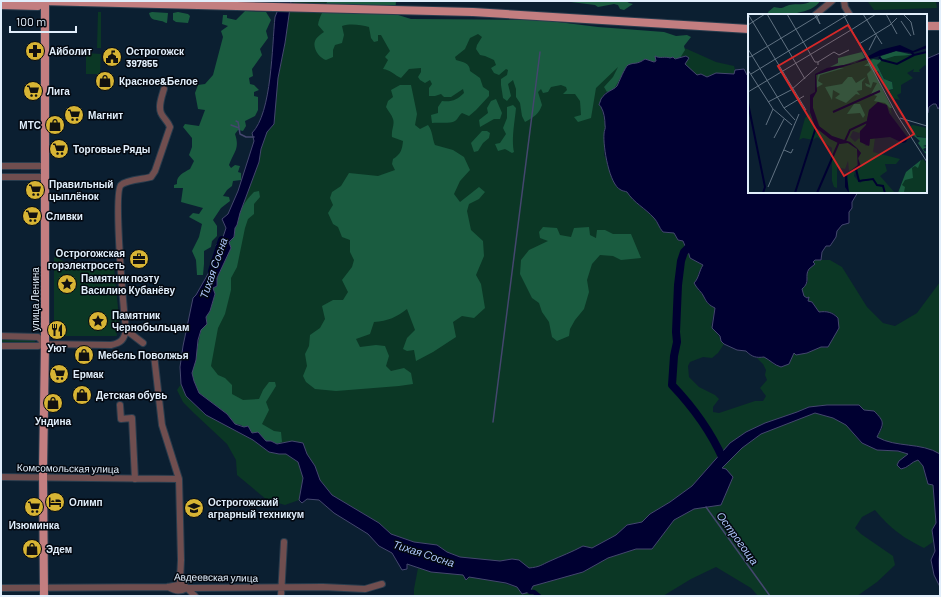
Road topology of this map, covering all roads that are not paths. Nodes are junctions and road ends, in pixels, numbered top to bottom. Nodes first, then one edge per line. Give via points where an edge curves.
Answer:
1 (44, 1) edge
2 (832, 1) edge
3 (844, 1) edge
4 (163, 3) edge
5 (1, 5) edge
6 (816, 14) edge
7 (849, 14) edge
8 (927, 26) edge
9 (940, 26) edge
10 (748, 29) edge
11 (164, 89) dead end
12 (1, 166) edge
13 (45, 166) junction
14 (1, 177) edge
15 (45, 177) junction
16 (126, 330) junction
17 (1, 336) edge
18 (143, 343) dead end
19 (45, 344) junction
20 (1, 346) edge
21 (154, 355) dead end
22 (120, 405) dead end
23 (1, 477) edge
24 (43, 478) junction
25 (135, 479) junction
26 (179, 479) junction
27 (284, 542) dead end
28 (382, 584) dead end
29 (1, 588) edge
30 (187, 588) junction
31 (280, 588) junction
32 (44, 592) edge
33 (195, 596) edge
34 (281, 596) edge

1 - 4 main road
1 - 5 main road via 38,6
1 - 13 main road, улица Ленина
2 - 6 street
3 - 7 street
4 - 10 main road via 480,12
8 - 9 main road
11 - 16 street via 160,108 170,127 155,171 151,177 123,184 119,189 118,212
12 - 13 street
13 - 15 main road, улица Ленина
14 - 15 street
15 - 19 main road, улица Ленина
16 - 18 street
16 - 19 street via 121,342 111,345
17 - 19 street via 38,337
19 - 20 street
19 - 24 main road, улица Ленина
21 - 26 street via 162,425
22 - 25 street via 121,419 132,418
23 - 24 street, Комсомольская улица
24 - 25 street, Комсомольская улица
24 - 32 main road, улица Ленина
25 - 26 street, Комсомольская улица
26 - 30 street via 180,581
27 - 31 street
28 - 31 street, Авдеевская улица via 365,589
29 - 32 street, Авдеевская улица
30 - 31 street, Авдеевская улица
30 - 32 street, Авдеевская улица via 178,585
30 - 33 street
31 - 34 street

